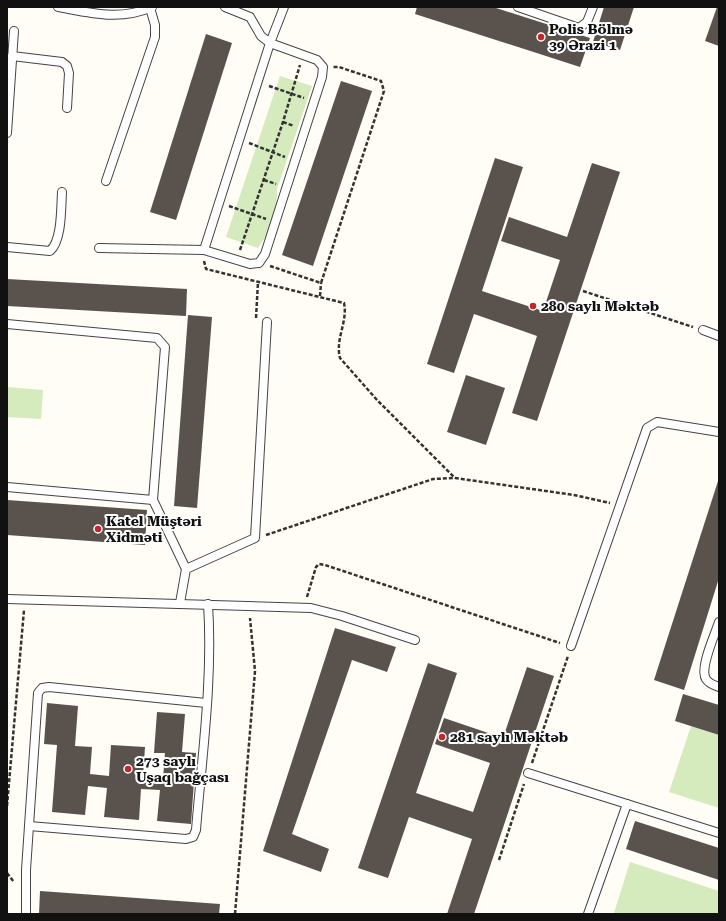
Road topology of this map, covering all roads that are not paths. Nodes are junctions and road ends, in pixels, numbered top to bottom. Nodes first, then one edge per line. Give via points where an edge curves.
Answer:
1 (58, 7) edge
2 (225, 7) edge
3 (284, 7) edge
4 (518, 7) edge
5 (592, 7) edge
6 (151, 8) edge
7 (14, 31) dead end
8 (270, 43) junction
9 (12, 56) junction
10 (67, 108) dead end
11 (7, 133) edge
12 (106, 181) dead end
13 (62, 192) dead end
14 (7, 248) edge
15 (99, 248) dead end
16 (204, 250) junction
17 (268, 322) dead end
18 (7, 324) edge
19 (703, 330) road end
20 (719, 336) edge
21 (719, 432) edge
22 (7, 486) edge
23 (153, 500) junction
24 (186, 569) junction
25 (7, 599) edge
26 (180, 603) junction
27 (208, 604) junction
28 (719, 622) edge
29 (415, 640) dead end
30 (571, 646) road end
31 (719, 687) edge
32 (206, 703) junction
33 (528, 773) road end
34 (627, 804) junction
35 (29, 826) junction
36 (719, 833) edge
37 (26, 914) edge
38 (588, 914) edge

1 - 6 lane via 122,16
2 - 8 lane via 250,17 261,36
3 - 8 lane
4 - 5 lane via 579,28 587,22
6 - 12 lane via 155,37
7 - 9 lane
8 - 16 lane
8 - 16 lane via 317,60 323,67 322,77 265,254 259,263 250,264
9 - 10 lane via 62,62 67,66
9 - 11 lane
13 - 14 lane via 55,246 50,251
15 - 16 lane
17 - 24 lane via 254,538
18 - 23 lane via 157,338 165,347
19 - 20 lane
21 - 30 lane via 657,422 648,428
22 - 23 lane
23 - 24 lane
24 - 26 lane
25 - 26 lane
26 - 27 lane
27 - 29 lane via 303,608 342,616
27 - 32 lane
28 - 31 lane via 703,668 705,678
32 - 35 lane via 196,830 193,837 186,839
32 - 35 lane via 42,688 38,693
33 - 34 lane
34 - 36 lane
34 - 38 lane
35 - 37 lane

